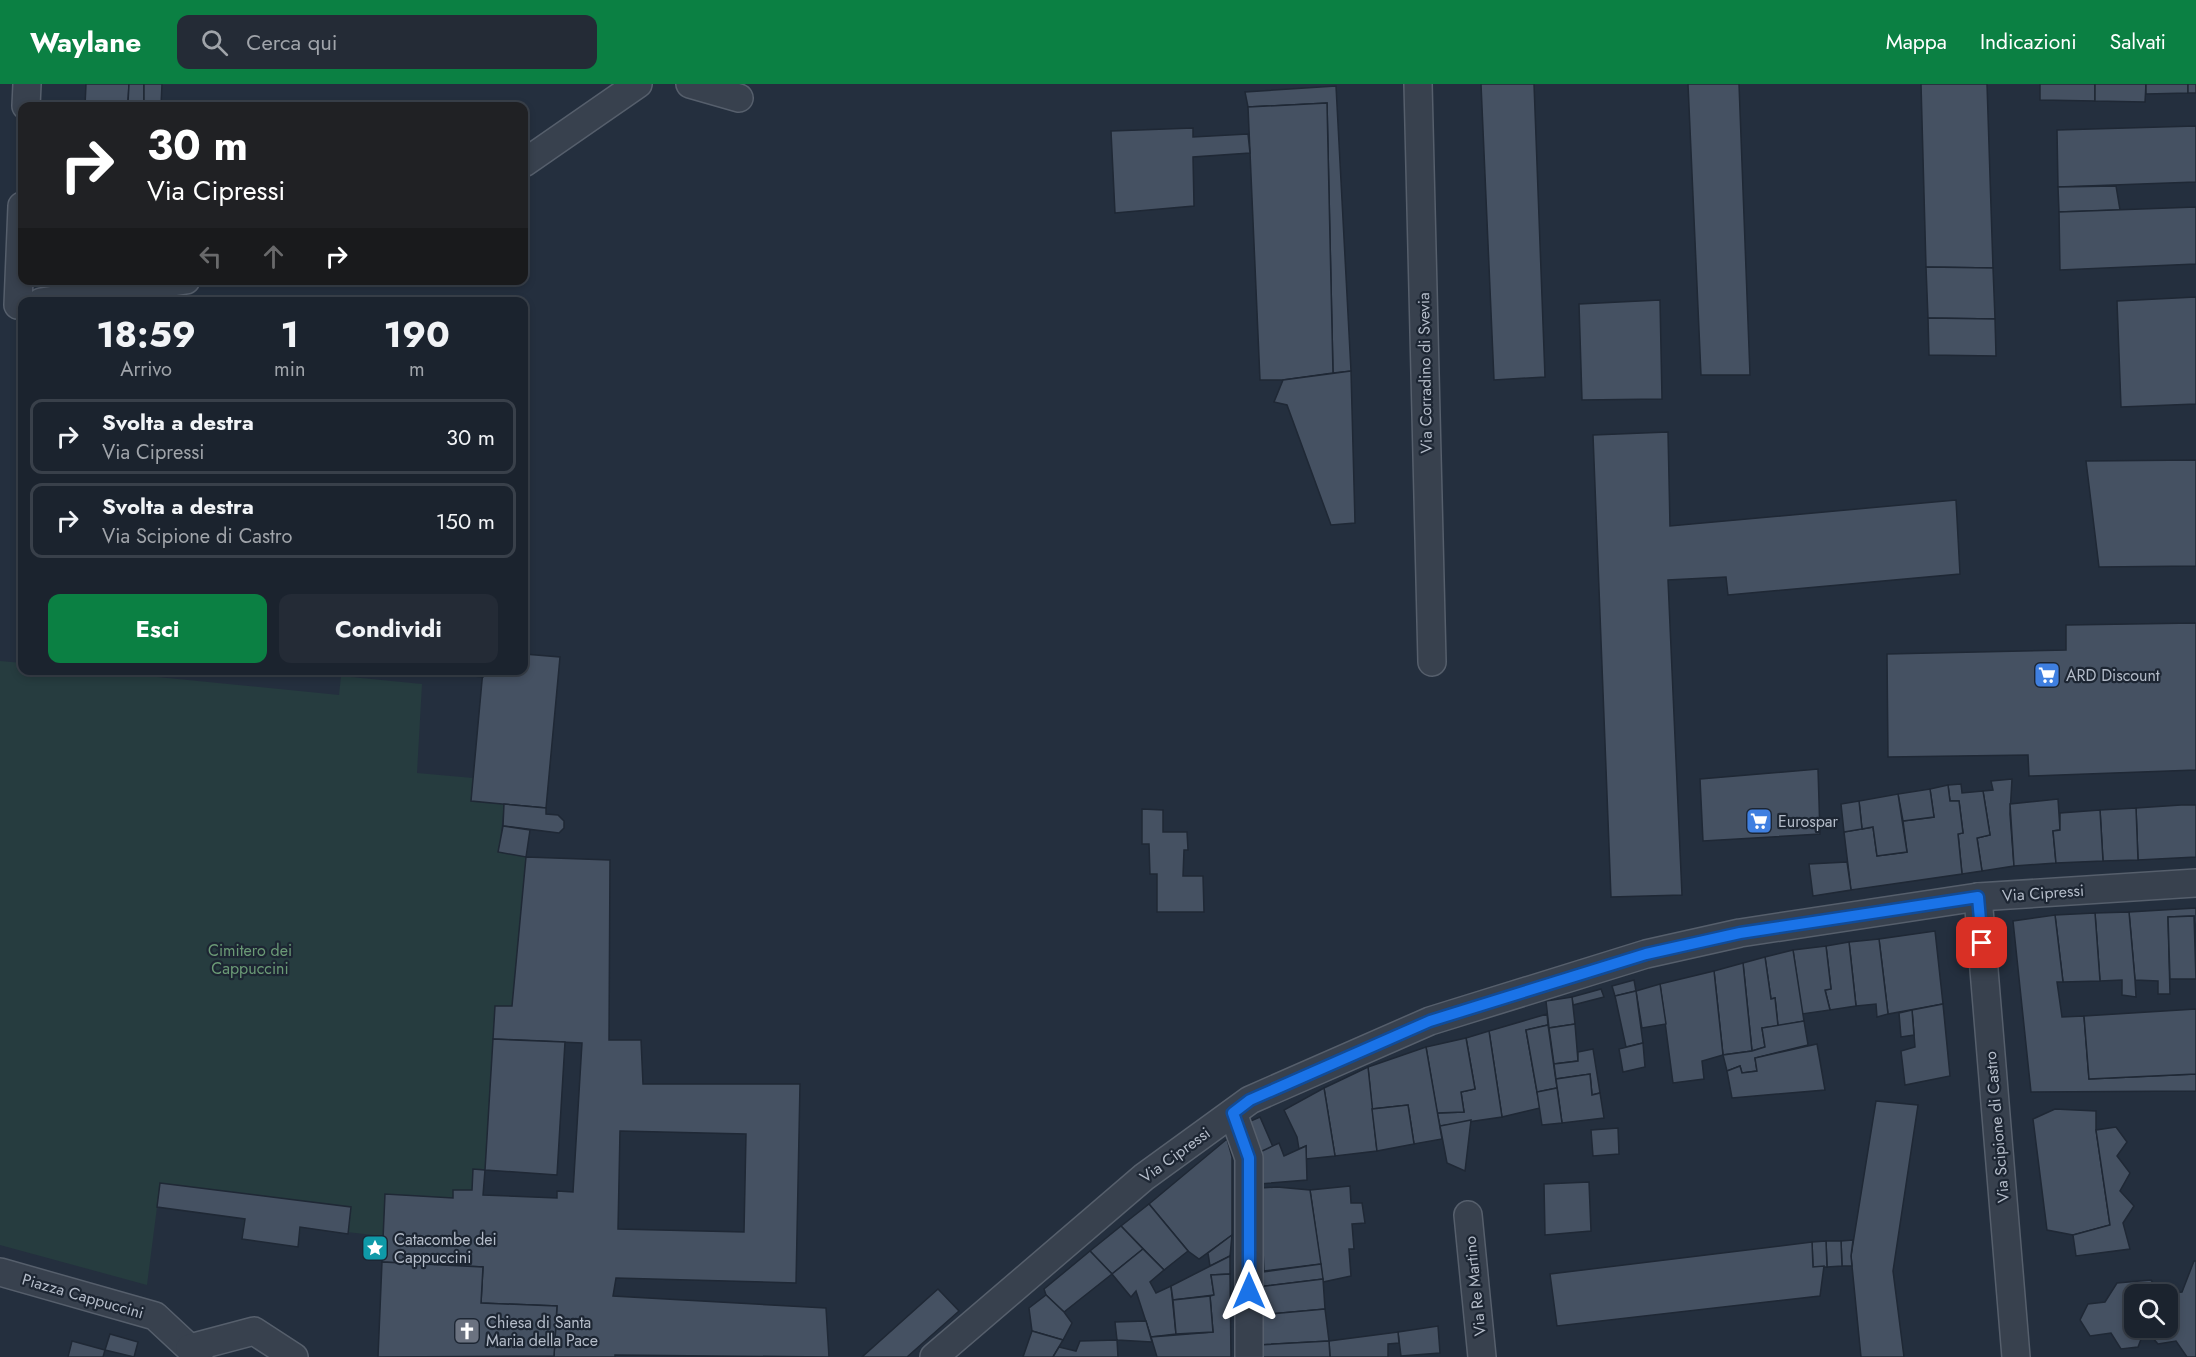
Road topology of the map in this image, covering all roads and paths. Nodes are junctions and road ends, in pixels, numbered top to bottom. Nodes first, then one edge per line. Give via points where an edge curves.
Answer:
1 (27, 84) edge
2 (638, 84) edge
3 (690, 84) edge
4 (1418, 84) edge
5 (739, 98) dead end
6 (26, 102) edge
7 (555, 143) junction
8 (528, 144) edge
9 (528, 160) edge
10 (151, 285) edge
11 (68, 297) edge
12 (1432, 662) dead end
13 (2196, 883) edge
14 (1978, 897) junction
15 (1233, 1113) junction
16 (1468, 1215) dead end
17 (0, 1272) edge
18 (195, 1352) edge
19 (294, 1357) edge
20 (934, 1357) edge
21 (1249, 1357) edge
22 (1482, 1357) edge
23 (2016, 1357) edge

1 - 6 street
2 - 7 street
3 - 5 street
4 - 12 street, Via Corradino di Svevia
7 - 8 street
7 - 9 street
10 - 11 street
13 - 14 street, Via Cipressi
14 - 15 street, Via Cipressi via 1740,933 1646,954 1430,1021 1250,1100
14 - 23 street, Via Scipione di Castro
15 - 20 street, Via Cipressi via 1144,1177
15 - 21 street via 1249,1158
16 - 22 street, Via Re Martino
17 - 18 street, Piazza Cappuccini via 155,1316
18 - 19 street, Piazza Cappuccini via 254,1330

